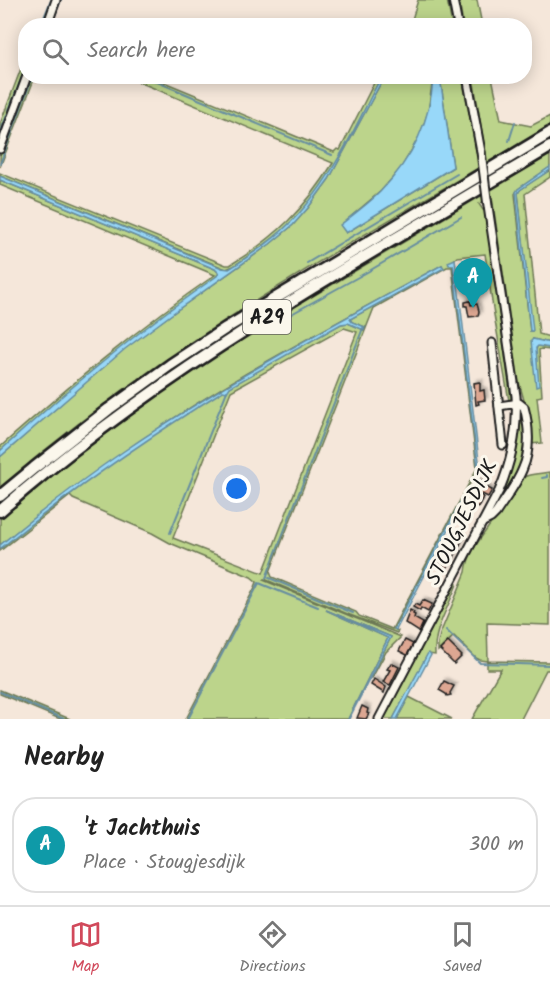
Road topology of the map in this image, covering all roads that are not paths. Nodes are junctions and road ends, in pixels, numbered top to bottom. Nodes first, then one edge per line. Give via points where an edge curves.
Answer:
1 (56, 0) edge
2 (453, 0) edge
3 (50, 18) edge
4 (456, 18) edge
5 (24, 84) edge
6 (469, 84) edge
7 (550, 133) edge
8 (550, 147) edge
9 (0, 149) edge
10 (492, 343) dead end
11 (516, 404) junction
12 (499, 406) junction
13 (503, 445) dead end
14 (0, 496) edge
15 (0, 511) edge
16 (483, 522) junction
17 (379, 719) edge

1 - 3 street
2 - 4 street
5 - 9 street
6 - 11 street, STOUGJESDIJK, bridge
7 - 14 highway, A29 via 217,334 109,409
8 - 15 highway, A29 via 180,372
10 - 12 street
11 - 12 street
11 - 16 street, STOUGJESDIJK via 507,469
11 - 16 street via 525,410 531,449 524,468 493,516
12 - 13 street
16 - 17 street, STOUGJESDIJK

